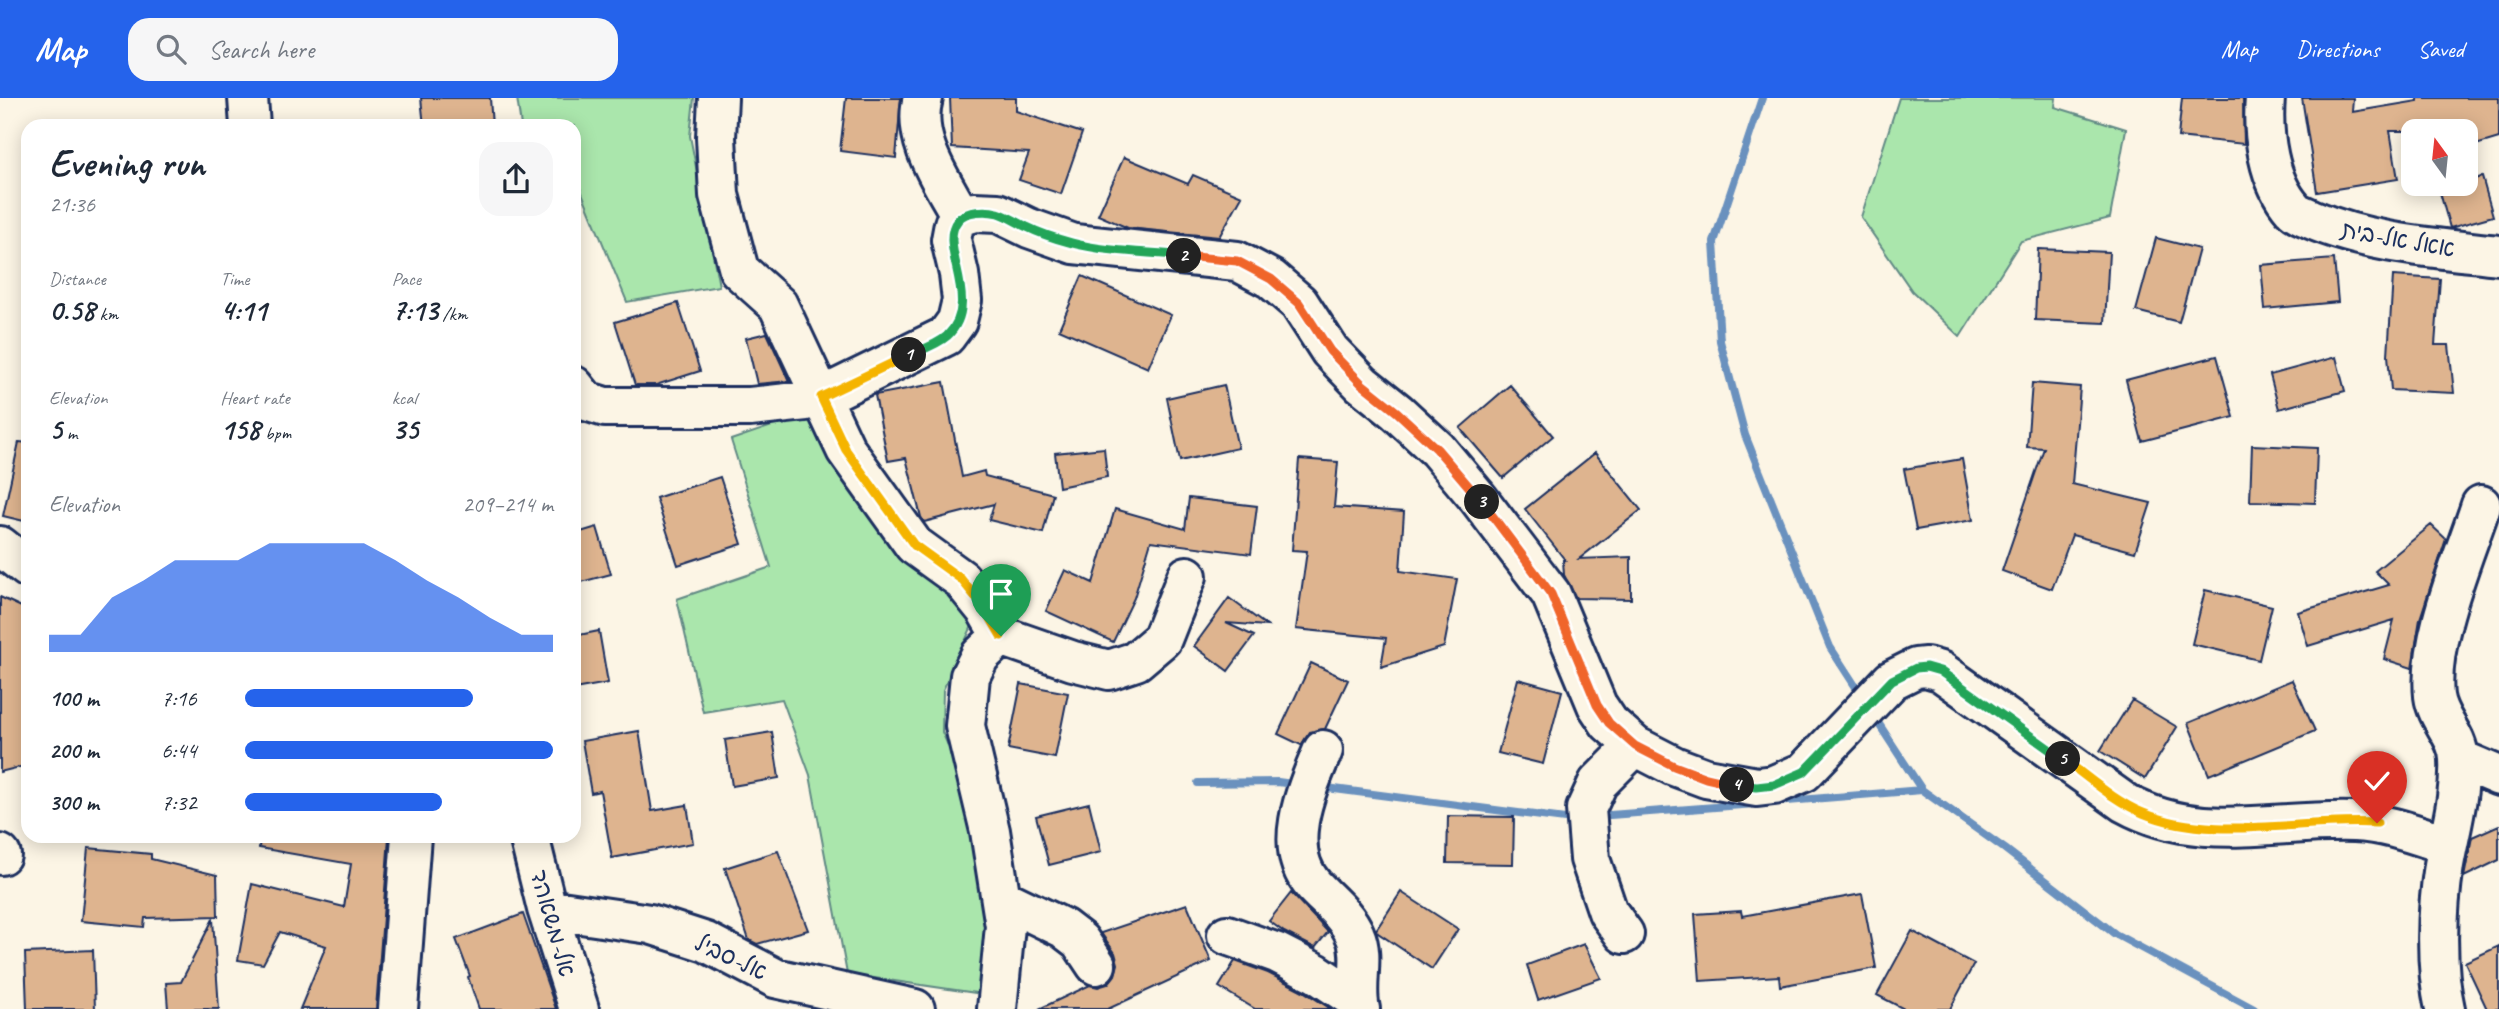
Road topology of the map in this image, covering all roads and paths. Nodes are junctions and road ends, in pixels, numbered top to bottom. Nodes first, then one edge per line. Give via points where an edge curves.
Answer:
1 (248, 98) edge
2 (718, 98) edge
3 (923, 98) edge
4 (2265, 98) edge
5 (250, 119) edge
6 (961, 216) junction
7 (2499, 255) edge
8 (581, 395) edge
9 (821, 397) junction
10 (2481, 505) dead end
11 (0, 546) edge
12 (21, 562) edge
13 (1187, 576) dead end
14 (1001, 636) junction
15 (1323, 750) dead end
16 (1625, 756) dead end
17 (2459, 759) junction
18 (2499, 776) edge
19 (410, 843) edge
20 (531, 843) edge
21 (2448, 845) junction
22 (1000, 898) junction
23 (547, 909) junction
24 (1624, 934) dead end
25 (1227, 935) dead end
26 (1096, 965) dead end
27 (798, 997) edge
28 (1359, 1005) edge
29 (398, 1009) edge
30 (579, 1009) edge
31 (915, 1009) edge
32 (998, 1009) edge
33 (2445, 1009) edge

1 - 5 street
2 - 9 street via 719,195 738,270 778,305
3 - 6 street via 919,111 922,138
4 - 7 street, אאל אל-בית via 2270,170 2294,211 2338,230
6 - 9 street via 951,240 962,300 957,321 946,336
6 - 21 street via 998,213 1074,244 1237,261 1271,279 1299,303 1330,351 1437,449 1478,498 1551,594 1597,705 1609,723 1635,746 1674,766 1736,785 1782,782 1804,772 1892,680 1926,667 1940,671 2125,803 2165,820 2221,828 2377,823
8 - 9 street via 605,407 750,407
9 - 14 street via 846,450 914,545 961,579
10 - 17 street via 2443,619 2433,680 2435,704 2456,740
11 - 12 street
13 - 14 street via 1162,639 1136,661 1109,670
14 - 22 street via 980,656 970,676 965,726 990,831
15 - 28 street via 1306,791 1298,850 1313,885 1358,942
16 - 24 street via 1598,783 1586,809 1590,859 1608,912
17 - 18 street
17 - 21 street
19 - 29 street
20 - 23 street, אל-משאהד
21 - 33 street via 2438,948
22 - 26 street via 1063,928 1080,941
22 - 32 street via 1005,926
23 - 27 street, אל-סביל via 650,924 706,942 775,978
23 - 30 street, אל-משאהד
25 - 28 street via 1317,973
27 - 31 street, אל-סביל

